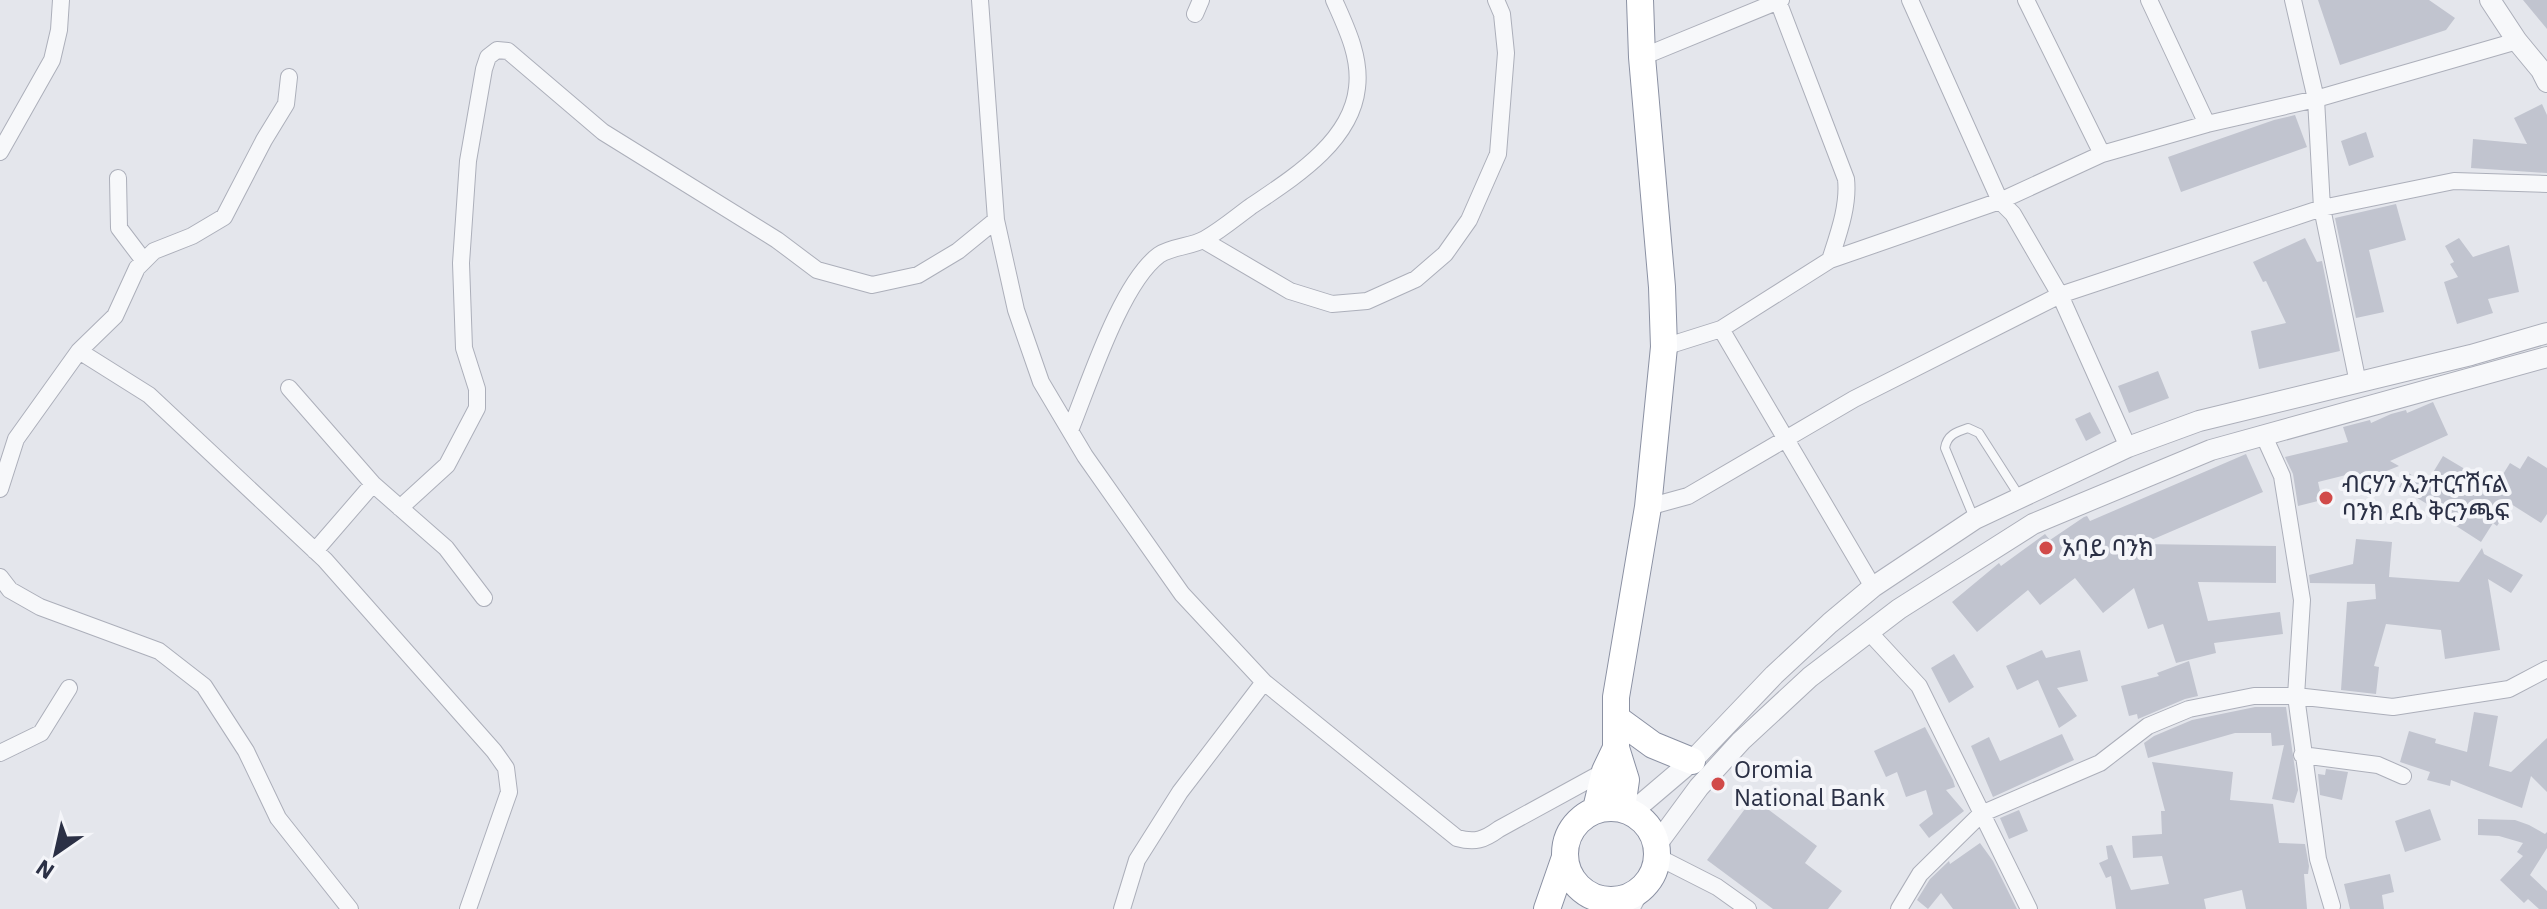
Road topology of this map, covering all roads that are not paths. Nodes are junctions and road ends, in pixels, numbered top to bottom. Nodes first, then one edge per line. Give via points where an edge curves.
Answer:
1 (61, 0) edge
2 (980, 0) edge
3 (1334, 0) edge
4 (1496, 0) edge
5 (1640, 0) edge
6 (1910, 0) edge
7 (2026, 0) edge
8 (2149, 0) edge
9 (2293, 0) edge
10 (2490, 0) edge
11 (1780, 1) edge
12 (2517, 41) junction
13 (1642, 57) junction
14 (289, 77) dead end
15 (2547, 82) edge
16 (2316, 99) junction
17 (2207, 124) junction
18 (0, 152) edge
19 (2102, 154) junction
20 (118, 178) dead end
21 (2547, 184) edge
22 (2000, 201) junction
23 (2322, 208) junction
24 (996, 220) junction
25 (1203, 240) junction
26 (1830, 260) junction
27 (144, 261) junction
28 (2060, 295) junction
29 (2545, 328) edge
30 (1721, 329) junction
31 (1664, 347) junction
32 (79, 351) junction
33 (2547, 357) edge
34 (2358, 383) junction
35 (289, 388) dead end
36 (1071, 428) junction
37 (2263, 434) junction
38 (1787, 438) junction
39 (2128, 447) junction
40 (373, 484) junction
41 (0, 489) edge
42 (2020, 497) junction
43 (1648, 507) junction
44 (400, 508) junction
45 (1975, 519) junction
46 (315, 551) junction
47 (0, 577) edge
48 (1873, 587) junction
49 (484, 598) dead end
50 (1869, 632) junction
51 (2547, 669) edge
52 (1264, 682) junction
53 (69, 688) dead end
54 (2296, 696) junction
55 (1616, 718) junction
56 (0, 753) edge
57 (2302, 755) junction
58 (1611, 760) junction
59 (1692, 761) junction
60 (2403, 776) dead end
61 (1617, 810) junction
62 (1981, 814) junction
63 (1657, 850) junction
64 (1564, 860) junction
65 (1634, 901) edge
66 (1592, 903) edge
67 (2332, 906) dead end
68 (350, 909) edge
69 (468, 909) edge
70 (1122, 909) edge
71 (1547, 909) edge
72 (1748, 909) edge
73 (1899, 909) edge
74 (2029, 909) edge

1 - 18 street via 52,60
2 - 24 street
3 - 25 street via 1356,64 1357,88 1349,113 1305,169
4 - 25 street via 1506,53 1498,154 1469,220 1445,254 1416,279 1367,301 1332,304 1290,291
5 - 13 highway
6 - 22 street
7 - 19 street
8 - 17 street
9 - 16 street
10 - 12 street
11 - 13 street
11 - 26 street via 1846,179 1841,225
12 - 15 street
12 - 16 street
13 - 31 highway
14 - 27 street via 286,104 224,217
16 - 17 street
16 - 23 street
17 - 19 street
19 - 22 street
20 - 27 street via 119,228
21 - 23 street via 2454,181
22 - 26 street
22 - 28 street
23 - 28 street
23 - 34 street
24 - 36 street via 1016,310 1041,382
24 - 44 street via 918,275 872,285 817,270 603,132 508,51 497,50 484,69 468,161 461,263 464,348 477,389 477,408 447,465
25 - 36 street via 1159,256 1142,273 1120,309
26 - 30 street
27 - 32 street via 115,316
28 - 38 street
28 - 39 street
29 - 34 street via 2471,355
30 - 31 street
30 - 38 street
31 - 43 highway
32 - 41 street via 16,439
32 - 46 street via 149,395
33 - 37 street
34 - 39 street via 2199,421
35 - 40 street
36 - 52 street via 1182,594
37 - 50 street via 2211,450 2033,524
37 - 54 street via 2282,476 2302,600
38 - 43 street via 1688,496
38 - 48 street
39 - 42 street
40 - 44 street
40 - 46 street
42 - 45 street
42 - 45 lane via 1979,433 1968,428 1950,435 1945,448
43 - 55 highway
44 - 49 street via 446,548
45 - 48 street
46 - 69 street via 506,768 509,792
47 - 68 street via 10,590 40,607 159,651 204,686 246,751 278,818
48 - 59 street via 1774,675
50 - 62 street via 1919,686
50 - 63 street via 1741,741 1699,787
51 - 54 street via 2509,689 2393,707
52 - 58 street via 1420,811 1469,841 1485,839
52 - 70 street via 1137,860
53 - 56 street via 41,733
54 - 57 street
54 - 62 street via 2254,696 2189,709 2148,726 2100,763
55 - 58 highway
55 - 59 highway via 1653,745
57 - 60 street via 2378,765
57 - 67 street via 2318,859
58 - 61 highway via 1626,780
59 - 61 street
61 - 63 highway via 1643,820
61 - 64 highway via 1582,817 1571,829
62 - 73 street via 1920,874
62 - 74 street
63 - 65 highway via 1655,870
63 - 72 street
64 - 66 highway
64 - 71 highway
65 - 66 highway

